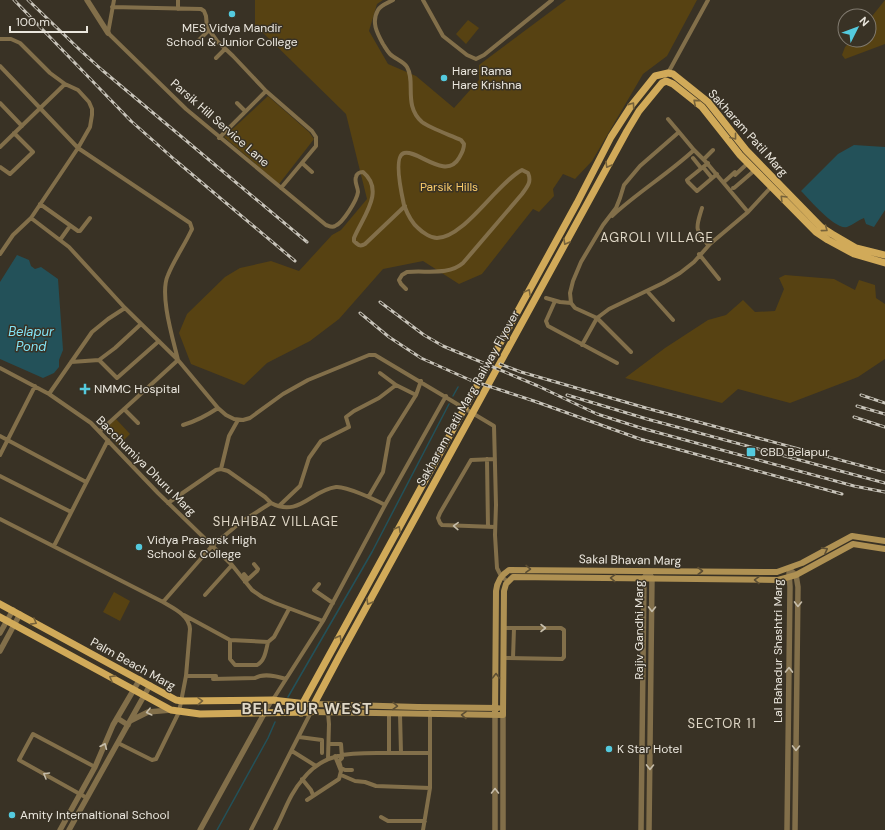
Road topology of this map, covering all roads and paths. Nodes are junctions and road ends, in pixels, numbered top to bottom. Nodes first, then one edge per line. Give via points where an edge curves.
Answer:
1 (87, 0) edge
2 (114, 0) edge
3 (178, 0) edge
4 (393, 0) edge
5 (423, 0) edge
6 (552, 0) edge
7 (708, 0) edge
8 (112, 7) junction
9 (178, 9) junction
10 (208, 30) junction
11 (108, 33) junction
12 (0, 39) edge
13 (198, 41) dead end
14 (225, 49) junction
15 (216, 58) dead end
16 (0, 66) edge
17 (668, 73) junction
18 (65, 84) junction
19 (266, 91) junction
20 (0, 103) edge
21 (237, 103) dead end
22 (4, 107) junction
23 (40, 108) junction
24 (0, 111) edge
25 (245, 111) junction
26 (668, 119) dead end
27 (22, 126) junction
28 (627, 131) joint
29 (679, 132) junction
30 (14, 133) junction
31 (219, 138) junction
32 (0, 147) edge
33 (78, 148) junction
34 (694, 150) junction
35 (713, 150) dead end
36 (693, 158) dead end
37 (704, 159) junction
38 (748, 162) junction
39 (708, 163) junction
40 (302, 164) junction
41 (0, 167) edge
42 (702, 167) junction
43 (755, 170) junction
44 (312, 172) dead end
45 (717, 174) junction
46 (712, 178) junction
47 (724, 182) junction
48 (774, 184) junction
49 (281, 188) junction
50 (733, 188) dead end
51 (40, 204) junction
52 (404, 206) junction
53 (702, 208) dead end
54 (748, 212) junction
55 (31, 218) junction
56 (90, 218) dead end
57 (603, 225) junction
58 (70, 226) junction
59 (60, 240) junction
60 (708, 246) junction
61 (0, 254) edge
62 (699, 254) junction
63 (885, 255) edge
64 (885, 262) edge
65 (719, 280) dead end
66 (406, 289) dead end
67 (647, 291) junction
68 (546, 298) dead end
69 (555, 301) junction
70 (571, 304) junction
71 (125, 308) junction
72 (597, 318) junction
73 (673, 320) dead end
74 (141, 324) junction
75 (159, 341) junction
76 (582, 345) junction
77 (631, 352) dead end
78 (99, 360) junction
79 (178, 360) junction
80 (71, 362) junction
81 (617, 363) dead end
82 (0, 368) edge
83 (380, 373) dead end
84 (421, 381) junction
85 (396, 384) junction
86 (35, 386) junction
87 (49, 394) junction
88 (416, 394) junction
89 (446, 396) junction
90 (218, 408) junction
91 (124, 409) junction
92 (238, 420) junction
93 (138, 423) dead end
94 (183, 425) dead end
95 (100, 431) junction
96 (0, 436) edge
97 (8, 440) junction
98 (108, 440) junction
99 (0, 455) edge
100 (487, 459) junction
101 (495, 459) junction
102 (222, 469) junction
103 (0, 476) edge
104 (86, 482) junction
105 (369, 496) junction
106 (168, 503) junction
107 (271, 503) junction
108 (385, 505) junction
109 (279, 506) junction
110 (71, 512) junction
111 (0, 519) edge
112 (488, 527) junction
113 (495, 527) junction
114 (885, 541) edge
115 (54, 546) junction
116 (212, 546) junction
117 (885, 549) edge
118 (254, 564) dead end
119 (232, 565) junction
120 (789, 569) junction
121 (648, 571) junction
122 (244, 574) dead end
123 (796, 574) junction
124 (501, 576) junction
125 (788, 577) junction
126 (644, 578) junction
127 (652, 578) junction
128 (246, 581) junction
129 (508, 582) junction
130 (319, 584) dead end
131 (205, 595) dead end
132 (163, 602) junction
133 (333, 603) junction
134 (0, 604) edge
135 (289, 609) junction
136 (13, 610) junction
137 (20, 614) junction
138 (182, 614) junction
139 (0, 617) edge
140 (7, 621) junction
141 (323, 621) junction
142 (14, 624) junction
143 (504, 628) junction
144 (514, 628) junction
145 (0, 633) edge
146 (230, 640) junction
147 (268, 642) junction
148 (0, 651) edge
149 (504, 658) junction
150 (513, 658) junction
151 (643, 662) junction
152 (651, 663) junction
153 (186, 676) junction
154 (246, 676) dead end
155 (140, 679) junction
156 (213, 679) dead end
157 (286, 679) junction
158 (150, 685) junction
159 (134, 690) junction
160 (144, 695) junction
161 (272, 700) junction
162 (182, 701) junction
163 (304, 704) junction
164 (314, 704) junction
165 (430, 707) junction
166 (171, 710) junction
167 (179, 712) junction
168 (265, 712) junction
169 (301, 712) junction
170 (311, 712) junction
171 (495, 712) junction
172 (503, 712) junction
173 (328, 713) junction
174 (390, 714) junction
175 (400, 714) junction
176 (430, 714) junction
177 (116, 718) junction
178 (128, 723) junction
179 (299, 737) junction
180 (118, 742) junction
181 (329, 744) junction
182 (328, 749) junction
183 (292, 751) junction
184 (390, 753) junction
185 (401, 753) junction
186 (430, 753) junction
187 (341, 755) junction
188 (335, 756) junction
189 (328, 758) junction
190 (315, 763) junction
191 (95, 767) junction
192 (352, 770) dead end
193 (341, 775) junction
194 (302, 779) junction
195 (430, 788) junction
196 (80, 794) junction
197 (314, 795) junction
198 (87, 798) junction
199 (307, 800) dead end
200 (381, 817) dead end
201 (424, 821) junction
202 (60, 830) edge
203 (69, 830) edge
204 (200, 830) edge
205 (251, 830) edge
206 (275, 830) edge
207 (423, 830) edge
208 (495, 830) edge
209 (503, 830) edge
210 (641, 830) edge
211 (649, 830) edge
212 (787, 830) edge
213 (795, 830) edge

1 - 11 street
2 - 8 street
3 - 9 street
4 - 52 street via 378,10 374,24 389,53 407,67 412,104 417,116 423,122 461,140 464,144 464,150 457,162 449,166 439,165 409,153 400,155 398,162
5 - 6 street via 444,36 467,55 476,58 484,55
7 - 17 street
8 - 9 street
8 - 11 street
9 - 10 street via 204,11
10 - 13 street
10 - 14 street
11 - 31 street, Parsik Hill Service Lane
12 - 18 street via 10,38 20,43
14 - 15 street
14 - 19 street
16 - 23 street
17 -> 48 main road, Sakharam Patil Marg via 677,76 708,102
163 -> 17 main road, Sakharam Patil Marg Railway Flyover via 611,138 651,79 659,74
18 - 23 street
18 - 33 street via 78,90 92,109 90,127
19 - 25 street
19 - 40 street via 316,137 316,146
20 - 22 street
21 - 25 street
22 - 24 street
22 - 27 street
23 - 27 street
23 - 33 street
25 - 31 street
26 - 29 street
27 - 30 street
38 -> 28 main road, Sakharam Patil Marg via 702,107 670,82 659,85
28 -> 164 main road, Sakharam Patil Marg Railway Flyover
29 - 34 street
29 - 57 street via 640,166 624,185 616,208
30 - 32 street
30 - 41 street via 32,152 10,174
31 - 49 street, Parsik Hill Service Lane
33 - 51 street
33 - 79 street via 190,224 192,229 167,276 164,290
34 - 37 street
34 - 57 street via 628,200
35 - 37 street
36 - 42 street
37 - 39 street
38 - 43 main road, Sakharam Patil Marg
38 - 47 street
39 - 42 street
39 - 45 street
40 - 44 street
40 - 49 street
42 - 46 street
42 - 46 street via 687,180 695,190
43 - 48 main road, Sakharam Patil Marg
43 - 50 street
45 - 46 street
45 - 47 street
47 - 54 street
48 - 54 street
48 -> 63 main road, Sakharam Patil Marg via 821,227 856,248
64 -> 48 main road, Sakharam Patil Marg via 854,254 816,232
49 - 52 street, Parsik Hill Service Lane via 331,227 339,223 356,202 358,190 355,178 356,174 363,172 372,185 373,198 355,235 354,241 360,246
51 - 55 street
51 - 58 street
52 - 66 street via 417,228 437,238 455,231 471,218 516,173 522,170 528,173 530,178 530,184 463,263 450,271 407,272 399,280
53 - 60 street via 697,230
54 - 60 street
55 - 59 street
55 - 61 street via 13,235
56 - 58 street via 80,231
57 - 70 street via 573,281
58 - 59 street
59 - 71 street
60 - 62 street
62 - 65 street
62 - 67 street via 694,262 680,273
67 - 72 street via 609,309
67 - 73 street
68 - 69 street
69 - 70 street
69 - 76 street via 546,323
70 - 72 street
71 - 74 street
71 - 80 street via 92,332
72 - 76 street
72 - 77 street
74 - 75 street
74 - 78 street
75 - 78 street via 117,378
75 - 79 street
76 - 81 street
78 - 80 street
79 - 90 street
79 - 91 street
80 - 87 street
82 - 86 street, Bacchumiya Dhuru Marg
83 - 85 street
84 - 88 street
84 - 89 street
84 - 92 street via 374,355 369,355 308,380 282,394 250,418
85 - 88 street
85 - 109 street via 379,398 354,410 346,417 349,427 321,441 309,458 300,486
86 - 87 street, Bacchumiya Dhuru Marg
86 - 97 street
87 - 95 street, Bacchumiya Dhuru Marg
88 - 105 street via 389,438 383,472
89 - 101 street via 494,426
89 - 108 street
90 - 92 street
90 - 94 street via 207,416
91 - 93 street
91 - 95 street
92 - 102 street via 229,436
95 - 98 street, Bacchumiya Dhuru Marg
96 - 97 street
97 - 99 street
97 - 104 street
98 - 104 street
98 - 106 street, Bacchumiya Dhuru Marg
100 - 101 street
100 - 112 street
112 -> 100 street via 442,525 438,518 470,462
101 - 113 street
102 - 106 street via 216,470
102 - 107 street
103 - 110 street
104 - 110 street
105 - 108 street
105 - 109 street via 338,486 298,505 287,508
106 - 116 street, Bacchumiya Dhuru Marg
107 - 109 street
107 - 116 street via 241,522
108 - 133 street
110 - 115 street
111 - 115 street
112 - 113 street
113 - 124 street via 497,568
120 -> 114 main road, Sakal Bhavan Marg via 852,536
115 - 132 street
116 - 119 street, Bacchumiya Dhuru Marg
116 - 132 street
117 - 123 main road, Sakal Bhavan Marg via 854,544
118 - 128 street via 258,569
119 - 128 street, Bacchumiya Dhuru Marg
119 - 131 street
121 -> 120 main road, Sakal Bhavan Marg via 777,572
120 - 123 street, Lal Bahadur Shashtri Marg
120 - 125 street, Lal Bahadur Shashtri Marg
124 -> 121 main road, Sakal Bhavan Marg via 513,569
121 - 126 street, Rajiv Gandhi Marg
121 - 127 street, Rajiv Gandhi Marg
122 - 128 street
123 - 125 main road, Sakal Bhavan Marg
123 -> 213 street, Lal Bahadur Shashtri Marg via 798,590
124 - 129 street
171 -> 124 main road via 496,591
125 -> 127 main road, Sakal Bhavan Marg via 778,580
212 -> 125 street, Lal Bahadur Shashtri Marg via 790,590
126 - 127 main road, Sakal Bhavan Marg
126 -> 129 main road, Sakal Bhavan Marg via 513,577
126 - 151 street, Rajiv Gandhi Marg
127 -> 152 street, Rajiv Gandhi Marg
128 - 135 street via 262,598
129 - 143 main road via 504,591
130 - 133 street via 314,590
132 - 138 street
133 - 141 street
134 - 136 main road, Palm Beach Marg
135 - 141 street
135 - 147 street
136 - 137 main road, Palm Beach Marg
136 - 140 street
137 - 142 street
137 -> 155 main road, Palm Beach Marg
138 - 146 street
138 - 153 street via 190,629
139 - 140 main road, Palm Beach Marg
140 - 142 main road, Palm Beach Marg
140 - 145 street
141 - 157 street
142 - 148 street
159 -> 142 main road, Palm Beach Marg
143 - 144 street
143 - 149 main road
144 - 150 street
144 -> 150 street via 561,628 564,630 564,657
146 - 147 street
146 - 147 street via 230,659 235,665 261,663
149 - 150 street
149 - 172 main road
151 - 152 street
151 - 210 street, Rajiv Gandhi Marg
152 -> 211 street, Rajiv Gandhi Marg
153 - 154 street
153 - 162 street
155 - 158 main road, Palm Beach Marg
155 - 159 street
156 - 157 street via 270,675
157 - 161 street
158 - 160 street
158 - 162 main road, Palm Beach Marg
159 - 160 main road, Palm Beach Marg
159 - 177 street
160 - 166 main road, Palm Beach Marg
160 - 178 street
162 -> 161 main road, Palm Beach Marg
161 - 163 main road, Palm Beach Marg
161 - 168 street
162 - 167 street
163 - 164 main road, Palm Beach Marg
163 - 169 main road
164 -> 165 main road
164 - 170 main road
165 - 171 main road
165 - 176 street
166 - 167 main road, Palm Beach Marg
166 -> 178 street via 148,712
167 - 168 main road, Palm Beach Marg
167 - 180 street via 156,759 152,760
168 - 169 main road, Palm Beach Marg
168 - 204 street
169 - 170 main road, Palm Beach Marg
170 - 173 main road
170 - 179 street
171 - 172 main road
171 -> 176 main road
208 -> 171 street
172 - 209 street
173 - 174 main road
173 - 181 street
174 - 175 main road
174 - 184 street
175 - 176 main road
175 - 185 street
176 - 186 street
177 - 178 street
191 -> 177 street
178 - 180 street
179 - 182 street via 322,740 322,752
179 - 183 street
180 - 198 street
181 - 182 street
181 - 187 street via 341,744
182 - 189 street
183 - 190 street
183 - 205 street
184 - 185 street
184 - 187 street
185 - 186 street
186 - 195 street
187 - 188 street
187 - 192 street via 339,761 342,769
188 - 189 street
188 - 193 street
189 - 190 street
190 - 194 street
191 - 196 street
196 -> 191 street via 19,760 33,734
193 - 195 street via 376,786
193 - 197 street via 337,782
194 - 197 street
194 - 206 street
195 - 201 street
196 - 198 street
196 - 202 street
197 - 199 street
198 - 203 street
200 - 201 street via 388,821
201 - 207 street

